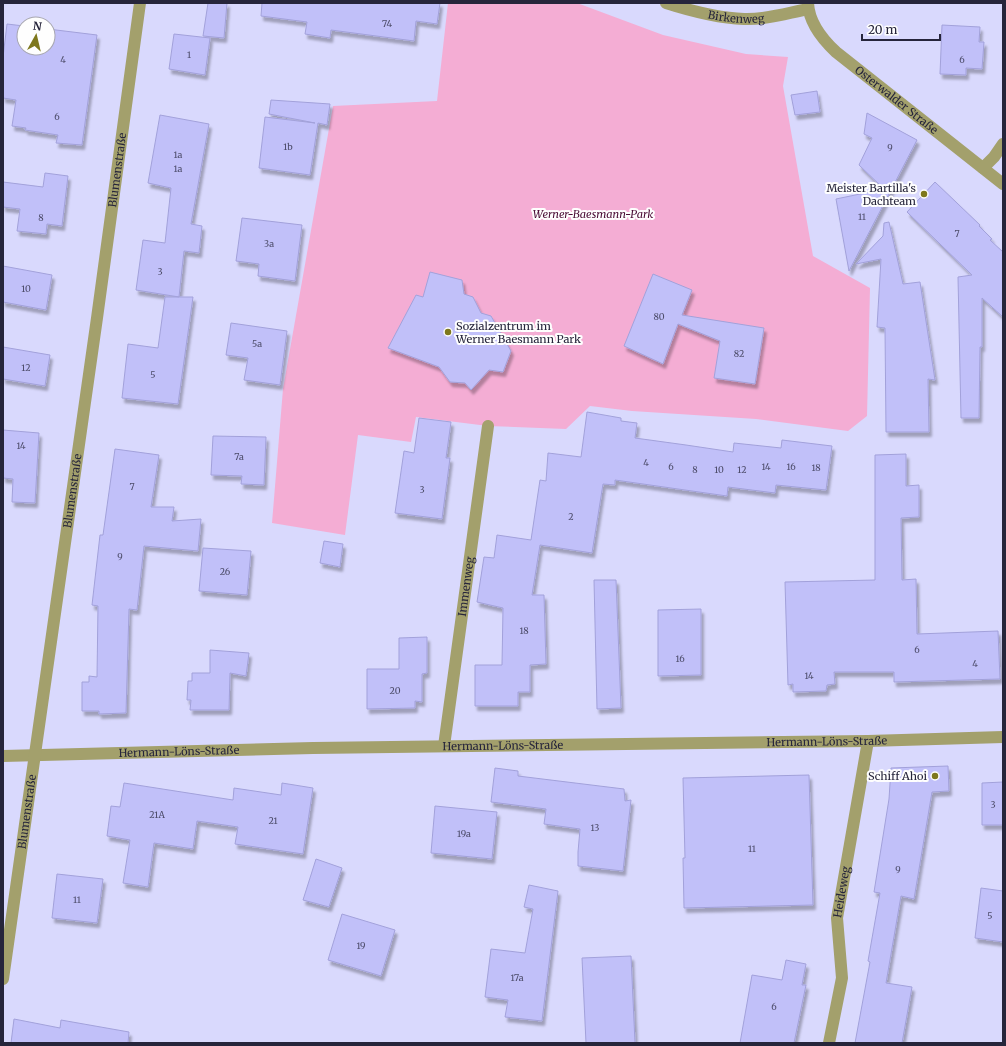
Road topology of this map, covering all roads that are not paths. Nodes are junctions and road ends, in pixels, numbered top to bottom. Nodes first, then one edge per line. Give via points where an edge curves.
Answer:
1 (140, 3) edge
2 (666, 3) edge
3 (808, 6) edge
4 (1003, 144) edge
5 (984, 168) junction
6 (1003, 184) edge
7 (488, 426) dead end
8 (1003, 737) edge
9 (868, 741) junction
10 (444, 746) junction
11 (3, 756) edge
12 (35, 756) junction
13 (3, 979) edge
14 (829, 1043) edge

1 - 12 street, Blumenstraße
2 - 3 street, Birkenweg via 716,17 745,19 770,17
3 - 5 street, Osterwalder Straße via 823,41
4 - 5 street
5 - 6 street, Osterwalder Straße
7 - 10 street, Immenweg
8 - 9 street, Hermann-Löns-Straße
9 - 10 street, Hermann-Löns-Straße
9 - 14 street, Heideweg via 837,918 842,978
10 - 12 street, Hermann-Löns-Straße
11 - 12 street, Hermann-Löns-Straße
12 - 13 street, Blumenstraße

